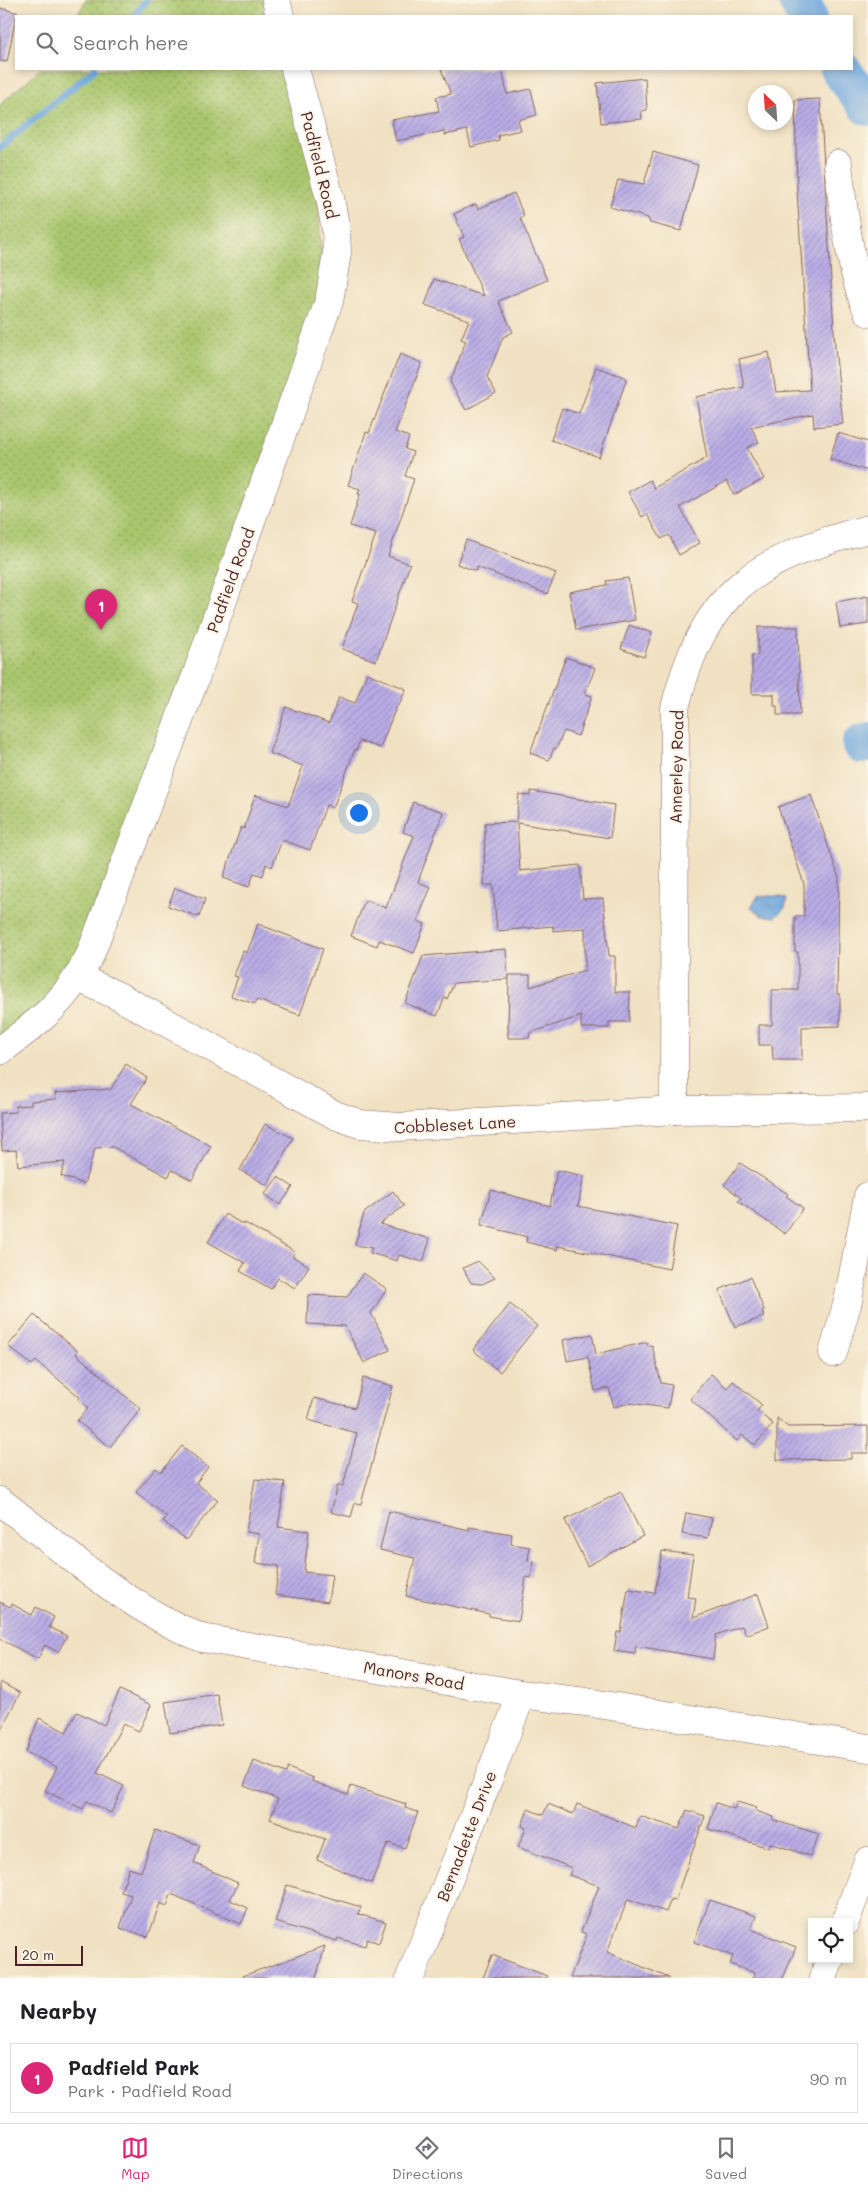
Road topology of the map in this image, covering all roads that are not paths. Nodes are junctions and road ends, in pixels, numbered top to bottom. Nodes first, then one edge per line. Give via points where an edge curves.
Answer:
1 (276, 0) edge
2 (280, 15) edge
3 (295, 70) edge
4 (838, 164) dead end
5 (868, 312) edge
6 (868, 529) edge
7 (79, 978) junction
8 (0, 1051) edge
9 (868, 1108) edge
10 (674, 1110) junction
11 (868, 1196) edge
12 (833, 1353) dead end
13 (0, 1501) edge
14 (520, 1694) junction
15 (868, 1748) edge
16 (868, 1861) edge
17 (846, 1918) edge
18 (829, 1963) edge
19 (410, 1978) edge
20 (823, 1978) edge

1 - 2 street
3 - 7 street, Padfield Road via 336,230 337,253 329,301 196,676 114,895
4 - 5 street via 854,264
6 - 10 street, Annerley Road via 790,554 748,577 717,608 690,656 675,708
7 - 8 street, Padfield Road via 48,1014
7 - 10 street, Cobbleset Lane via 120,996 335,1116 360,1124 400,1128
9 - 10 street, Cobbleset Lane
11 - 12 street via 848,1301
13 - 14 street, Manors Road via 156,1618 202,1638
14 - 15 street, Manors Road
14 - 19 street, Bernadette Drive
16 - 17 street
18 - 20 street

